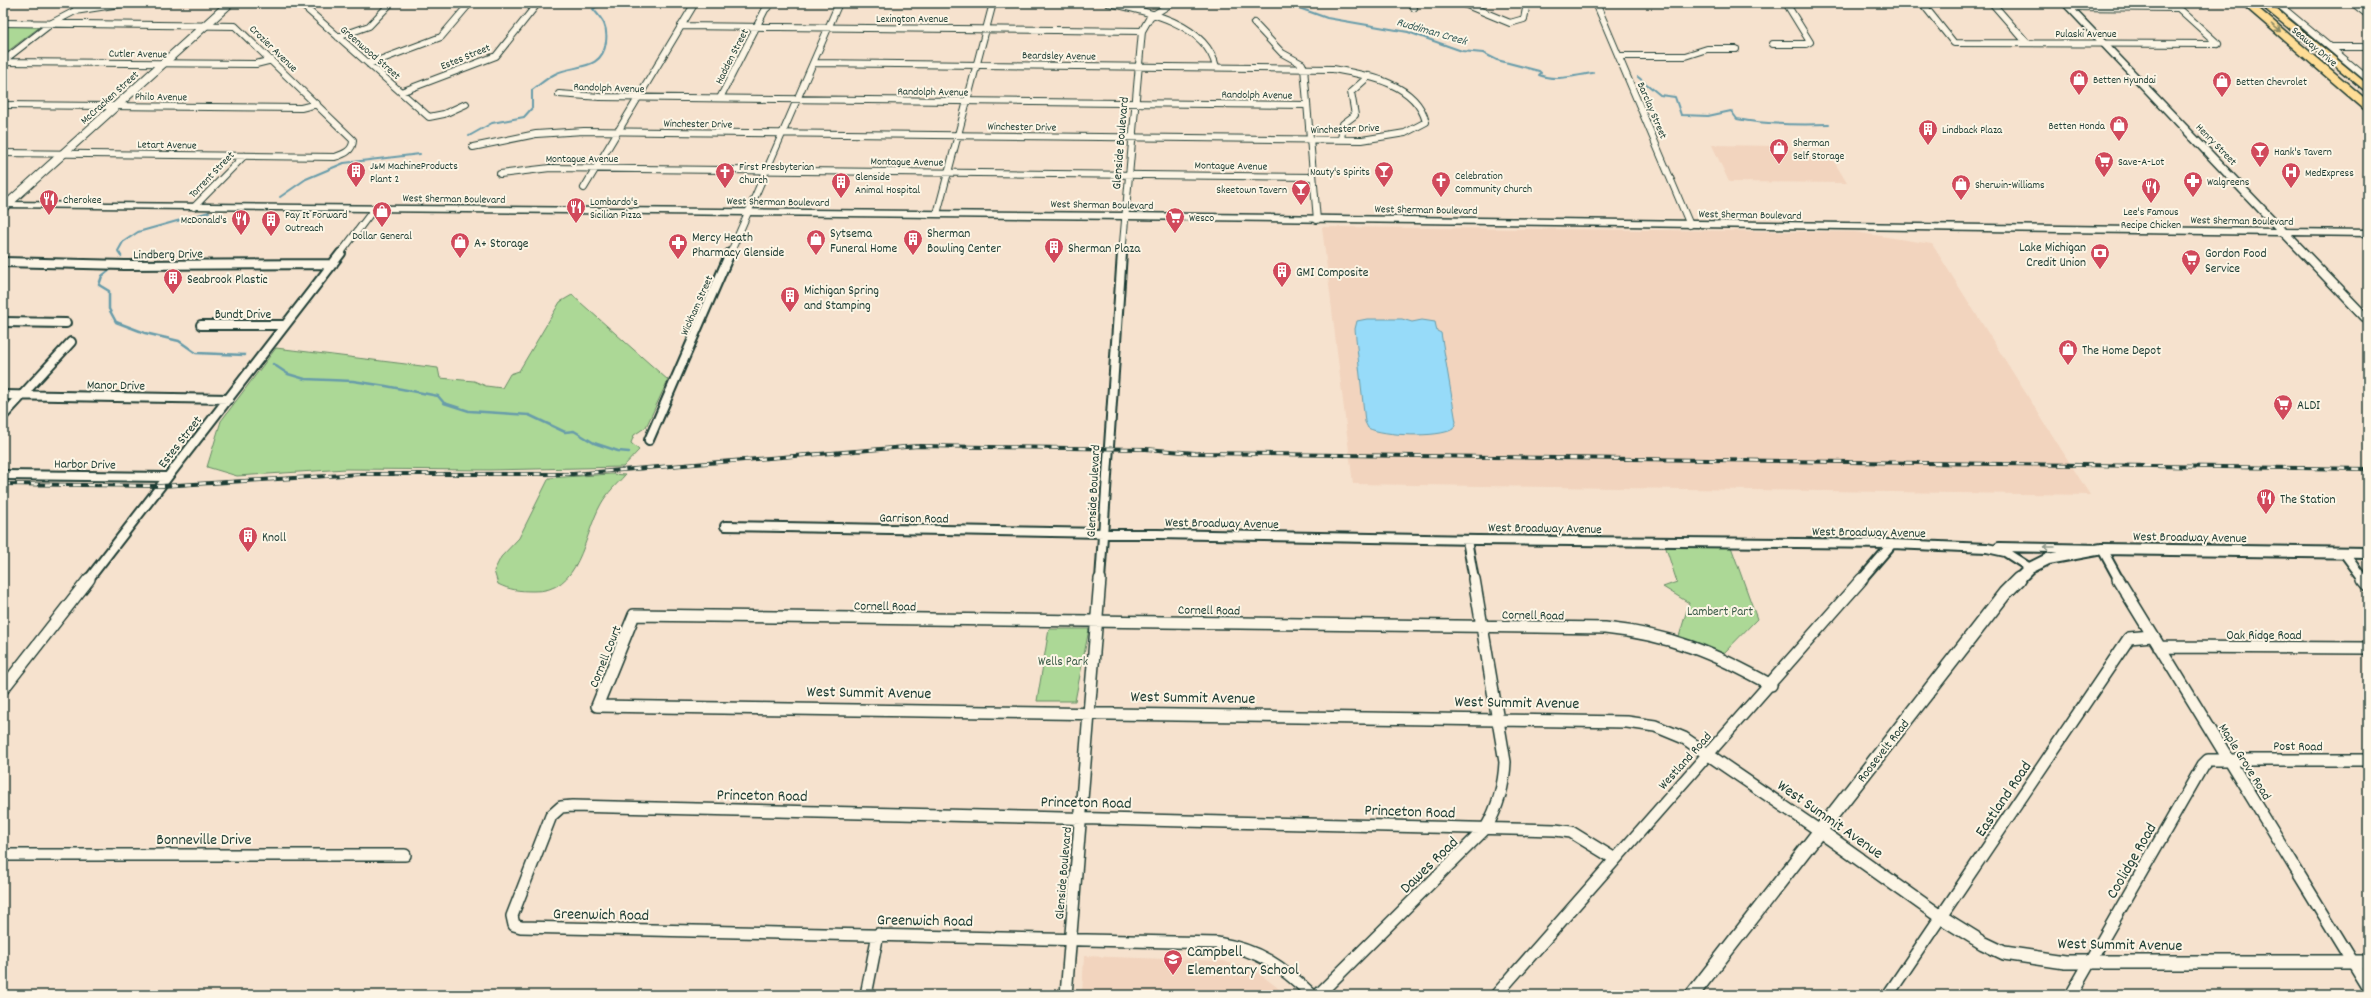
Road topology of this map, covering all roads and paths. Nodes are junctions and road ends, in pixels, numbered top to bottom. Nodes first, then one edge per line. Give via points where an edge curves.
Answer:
1 (78, 3) edge
2 (126, 3) edge
3 (230, 3) edge
4 (300, 3) edge
5 (387, 3) edge
6 (391, 3) edge
7 (470, 3) edge
8 (538, 3) edge
9 (695, 3) edge
10 (772, 3) edge
11 (840, 3) edge
12 (992, 3) edge
13 (1108, 3) edge
14 (1172, 3) edge
15 (1462, 3) edge
16 (1527, 3) edge
17 (1596, 3) edge
18 (1786, 3) edge
19 (1922, 3) edge
20 (1992, 3) edge
21 (2173, 3) edge
22 (2246, 3) edge
23 (2263, 3) edge
24 (2277, 3) edge
25 (2353, 3) edge
26 (2067, 5) edge
27 (2179, 8) junction
28 (75, 11) junction
29 (1152, 15) junction
30 (2368, 15) edge
31 (3, 23) edge
32 (52, 23) junction
33 (1254, 23) dead end
34 (207, 24) junction
35 (681, 26) junction
36 (757, 26) junction
37 (829, 27) junction
38 (986, 29) junction
39 (1142, 31) junction
40 (338, 37) junction
41 (2027, 43) junction
42 (1774, 44) dead end
43 (2104, 44) junction
44 (2330, 47) junction
45 (2368, 47) edge
46 (1736, 49) dead end
47 (1619, 56) junction
48 (1670, 56) junction
49 (272, 60) junction
50 (3, 61) edge
51 (163, 63) junction
52 (813, 63) junction
53 (369, 64) junction
54 (976, 64) junction
55 (1675, 65) dead end
56 (1139, 66) junction
57 (1216, 67) junction
58 (1304, 68) junction
59 (1369, 76) junction
60 (2368, 79) edge
61 (2368, 90) edge
62 (401, 92) junction
63 (559, 94) dead end
64 (638, 98) junction
65 (720, 98) junction
66 (798, 99) junction
67 (966, 102) junction
68 (1135, 103) junction
69 (318, 104) junction
70 (466, 104) dead end
71 (3, 105) edge
72 (1307, 105) junction
73 (115, 106) junction
74 (2368, 107) edge
75 (618, 132) junction
76 (783, 134) junction
77 (957, 136) junction
78 (1132, 138) junction
79 (1310, 139) junction
80 (1341, 140) junction
81 (473, 147) dead end
82 (3, 153) edge
83 (63, 154) junction
84 (244, 156) junction
85 (330, 157) joint
86 (596, 168) junction
87 (767, 170) junction
88 (948, 172) junction
89 (500, 174) dead end
90 (1129, 174) junction
91 (1313, 177) junction
92 (584, 188) dead end
93 (4, 206) edge
94 (194, 207) junction
95 (374, 209) junction
96 (748, 213) junction
97 (937, 214) junction
98 (1126, 216) junction
99 (1318, 220) junction
100 (1690, 225) junction
101 (2284, 232) junction
102 (2368, 234) edge
103 (3, 262) edge
104 (332, 264) junction
105 (2368, 320) edge
106 (3, 322) edge
107 (66, 323) dead end
108 (201, 325) dead end
109 (285, 325) junction
110 (71, 342) dead end
111 (3, 395) edge
112 (24, 395) junction
113 (229, 399) junction
114 (3, 416) edge
115 (649, 440) dead end
116 (3, 475) edge
117 (167, 477) junction
118 (725, 526) dead end
119 (1103, 534) junction
120 (1467, 540) junction
121 (1892, 544) junction
122 (1988, 548) junction
123 (2102, 549) junction
124 (2344, 553) junction
125 (2368, 554) edge
126 (2030, 568) junction
127 (2368, 585) edge
128 (634, 615) joint
129 (1097, 621) junction
130 (1482, 626) junction
131 (2152, 636) junction
132 (2159, 647) junction
133 (2368, 648) edge
134 (1771, 685) junction
135 (3, 689) edge
136 (597, 706) joint
137 (1088, 712) junction
138 (1498, 719) junction
139 (1707, 755) junction
140 (2228, 758) junction
141 (2368, 760) edge
142 (1080, 817) junction
143 (1486, 828) junction
144 (1820, 831) junction
145 (3, 855) edge
146 (405, 855) dead end
147 (1615, 859) junction
148 (1941, 917) junction
149 (521, 928) joint
150 (878, 934) junction
151 (1069, 938) junction
152 (2091, 961) junction
153 (2361, 963) edge
154 (2368, 987) edge
155 (866, 995) edge
156 (1066, 995) edge
157 (1312, 995) edge
158 (1318, 995) edge
159 (1496, 995) edge
160 (1692, 995) edge
161 (1888, 995) edge
162 (2071, 995) edge

1 - 28 street
2 - 28 street
3 - 34 street, McCracken Street
4 - 40 street, Greenwood Street
5 - 6 street
6 - 40 street via 369,26
7 - 53 street via 441,37
8 - 62 street, Estes Street via 496,56
9 - 35 street
10 - 36 street, Hadden Street
11 - 37 street, Wickham Street
12 - 38 street
13 - 29 street
14 - 29 street, Glenside Boulevard
15 - 16 street via 1510,23 1524,19
17 - 47 street, Barclay Street
18 - 42 street via 1810,42
19 - 41 street, Pulaski Avenue via 1954,43
20 - 41 street
21 - 27 street
22 -> 74 highway, Seaway Drive
23 - 61 highway, Seaway Drive
24 - 44 street
25 - 30 street
26 - 27 street
26 - 43 main road, Henry Street
27 - 43 street, Pulaski Avenue via 2218,44
28 - 32 street
29 - 39 street, Glenside Boulevard via 1144,24
29 - 57 street via 1199,37 1210,48
31 - 32 street, Crozier Avenue
32 - 34 street, Crozier Avenue
32 - 50 street
33 - 58 street via 1282,53 1302,64
34 - 49 street, Crozier Avenue via 239,28
34 - 51 street, McCracken Street
35 - 36 street, Lexington Avenue
35 - 64 street
36 - 37 street, Lexington Avenue
36 - 65 street, Hadden Street
37 - 38 street, Lexington Avenue
37 - 52 street, Wickham Street
38 - 39 street, Lexington Avenue
38 - 54 street
39 - 56 street, Glenside Boulevard
40 - 53 street, Greenwood Street
41 - 43 street, Pulaski Avenue
43 - 101 main road, Henry Street
44 - 45 street
44 - 60 street
46 - 48 street via 1707,49 1691,55
47 - 48 street
47 - 100 street, Barclay Street
48 - 55 street
49 - 51 street, Cutler Avenue via 256,64
49 - 69 street, Crozier Avenue
50 - 51 street, Cutler Avenue
51 - 73 street, McCracken Street
52 - 54 street, Beardsley Avenue
52 - 66 street, Wickham Street
53 - 62 street, Greenwood Street
54 - 56 street, Beardsley Avenue
54 - 67 street
56 - 57 street, Beardsley Avenue
56 - 68 street, Glenside Boulevard
57 - 58 street, Beardsley Avenue
58 - 59 street, Winchester Drive via 1333,69
58 - 72 street
59 - 80 street via 1351,92 1355,115 1344,120 1341,125
59 - 80 street, Winchester Drive via 1404,92 1422,110 1426,122 1415,129 1386,137
62 - 70 street, Greenwood Street via 429,117 444,114
63 - 64 street, Randolph Avenue
64 - 65 street, Randolph Avenue
64 - 75 street
65 - 66 street, Randolph Avenue
66 - 67 street, Randolph Avenue
66 - 76 street, Wickham Street
67 - 68 street, Randolph Avenue
67 - 77 street
68 - 72 street, Randolph Avenue
68 - 78 street, Glenside Boulevard
69 - 73 street, Philo Avenue via 301,108
69 - 85 street, Crozier Avenue via 353,140 353,145 346,154
71 - 73 street, Philo Avenue
72 - 79 street
73 - 83 street, McCracken Street
75 - 76 street, Winchester Drive
75 - 81 street, Winchester Drive via 548,133
75 - 86 street
76 - 77 street, Winchester Drive
76 - 87 street, Wickham Street
77 - 78 street, Winchester Drive
77 - 88 street
78 - 79 street, Winchester Drive
78 - 90 street, Glenside Boulevard
79 - 80 street, Winchester Drive
79 - 91 street
82 - 83 street, Letart Avenue
83 - 84 street, Letart Avenue
83 - 93 street, McCracken Street
84 - 85 street, Letart Avenue
84 - 94 street, Torrent Street
86 - 87 street, Montague Avenue
86 - 89 street, Montague Avenue via 543,168
86 - 92 street
87 - 88 street, Montague Avenue
87 - 96 street, Wickham Street
88 - 90 street, Montague Avenue
88 - 97 street
90 - 91 street, Montague Avenue
90 - 98 street, Glenside Boulevard
91 - 99 street
93 - 94 main road, West Sherman Boulevard
94 - 95 main road, West Sherman Boulevard
95 - 96 main road, West Sherman Boulevard
95 - 104 street, Estes Street
96 - 97 main road, West Sherman Boulevard
96 - 115 street, Wickham Street
97 - 98 main road, West Sherman Boulevard
98 - 99 main road, West Sherman Boulevard
98 - 119 street, Glenside Boulevard
99 - 100 main road, West Sherman Boulevard
100 - 101 main road, West Sherman Boulevard
101 - 102 main road, West Sherman Boulevard
101 - 105 main road, Henry Street
103 - 104 street, Lindberg Drive via 125,265
104 - 109 street, Estes Street
106 - 107 street
108 - 109 street, Bundt Drive
109 - 113 street, Estes Street
110 - 112 street
111 - 112 street, Manor Drive
112 - 113 street, Manor Drive
112 - 114 street
113 - 117 street, Estes Street
116 - 117 street, Harbor Drive
117 - 135 street, Estes Street
118 - 119 street, Garrison Road
119 - 120 street, West Broadway Avenue
119 - 129 street, Glenside Boulevard
120 - 121 street, West Broadway Avenue
120 - 130 street, Dawes Road
121 - 122 street, West Broadway Avenue
121 - 134 street, Westland Road
123 -> 122 street, West Broadway Avenue
122 - 126 street, West Broadway Avenue via 2006,552
123 - 124 street, West Broadway Avenue
123 - 126 street, Roosevelt Road via 2048,559
123 - 131 street, Maple Grove Road
124 - 125 street, West Broadway Avenue
124 - 127 street
126 - 144 street, Roosevelt Road via 2005,593
128 - 129 street, Cornell Road
128 - 136 street, Cornell Court
129 - 130 street, Cornell Road
129 - 137 street, Glenside Boulevard
130 - 134 street, Cornell Road via 1605,628 1662,636 1720,656
130 - 138 street, Dawes Road
131 - 132 street, Maple Grove Road
131 - 148 street, Eastland Road via 2129,638
132 - 133 street, Oak Ridge Road
132 - 140 street, Maple Grove Road
134 - 139 street, Westland Road
136 - 137 street, West Summit Avenue
137 - 138 street, West Summit Avenue
137 - 142 street, Glenside Boulevard
138 - 139 street, West Summit Avenue via 1627,722 1655,726 1684,738
138 - 143 street, Dawes Road via 1505,762 1504,787 1497,810
139 - 144 street, West Summit Avenue
139 - 147 street, Westland Road
140 - 141 street, Post Road
140 - 152 street, Coolidge Road via 2212,758 2203,764
140 - 153 street, Maple Grove Road
142 - 143 street, Princeton Road
142 - 149 street, Princeton Road via 572,806 561,808 551,816 512,916 514,925
142 - 151 street, Glenside Boulevard
143 - 147 street, Princeton Road via 1572,832
143 - 158 street, Dawes Road
144 - 148 street, West Summit Avenue
144 - 160 street, Roosevelt Road
145 - 146 street, Bonneville Drive
147 - 159 street, Westland Road
148 - 152 street, West Summit Avenue via 1982,943 2004,953 2042,959
148 - 161 street, Eastland Road
149 - 150 street, Greenwich Road
150 - 151 street, Greenwich Road
150 - 155 street
151 - 156 street, Glenside Boulevard
151 - 157 street, Greenwich Road via 1236,945 1269,958 1285,969
152 - 153 street, West Summit Avenue
152 - 162 street, Coolidge Road
153 - 154 street, Maple Grove Road

